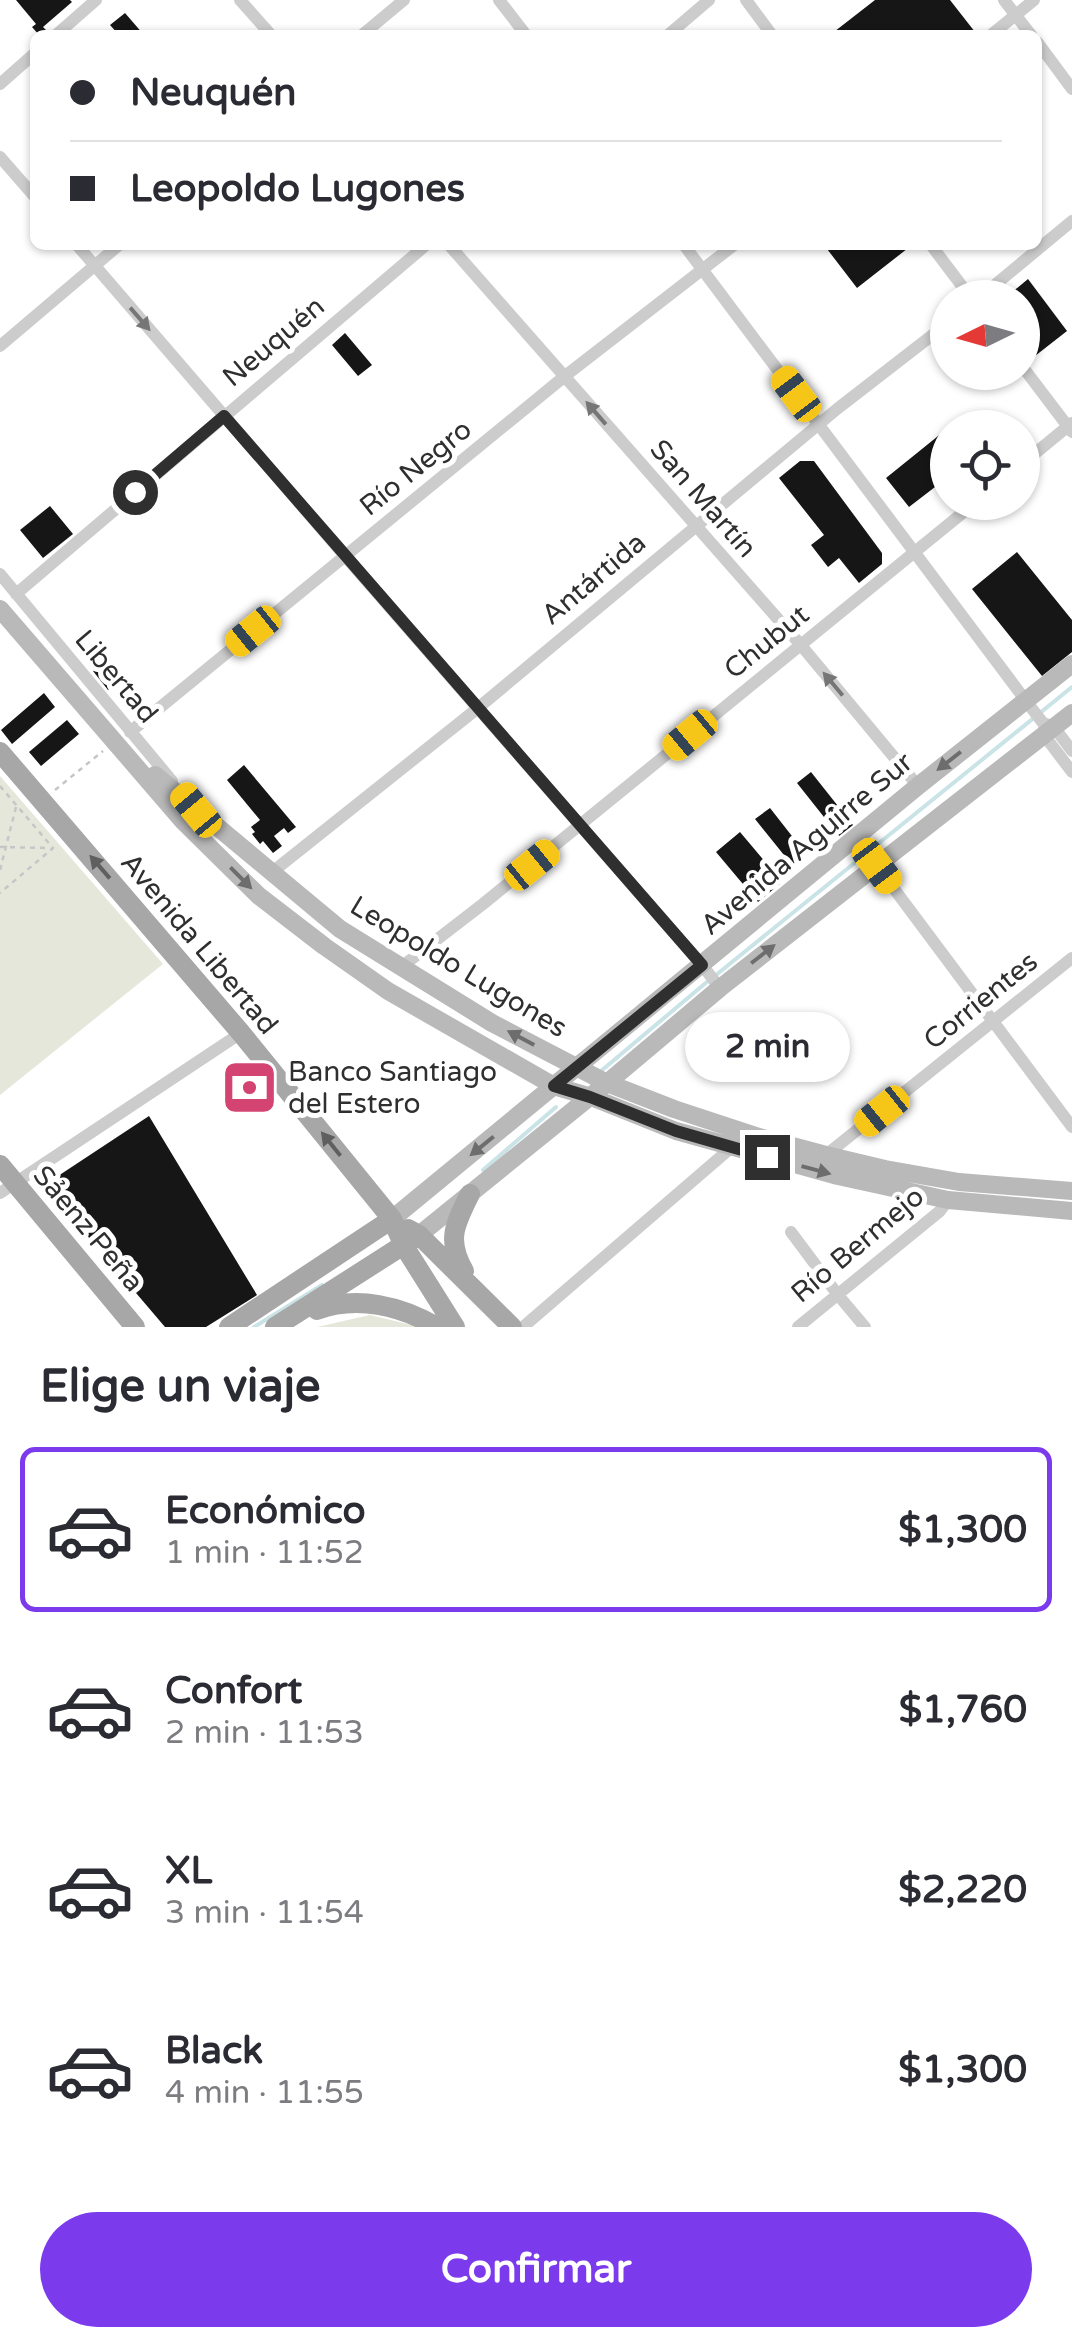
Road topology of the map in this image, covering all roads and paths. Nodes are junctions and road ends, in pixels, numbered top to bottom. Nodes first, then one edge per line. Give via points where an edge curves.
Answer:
1 (96, 0) edge
2 (240, 0) edge
3 (404, 0) edge
4 (499, 0) edge
5 (709, 0) edge
6 (746, 0) edge
7 (1004, 0) edge
8 (1034, 0) edge
9 (1016, 14) junction
10 (62, 30) edge
11 (267, 30) edge
12 (368, 30) edge
13 (522, 30) edge
14 (674, 30) edge
15 (768, 30) edge
16 (996, 30) edge
17 (1027, 30) edge
18 (1042, 49) edge
19 (30, 57) edge
20 (0, 84) edge
21 (1072, 89) edge
22 (0, 157) edge
23 (30, 191) edge
24 (1072, 221) edge
25 (1042, 246) edge
26 (81, 250) edge
27 (114, 250) edge
28 (420, 250) edge
29 (453, 250) edge
30 (688, 250) edge
31 (728, 250) edge
32 (935, 250) edge
33 (1037, 250) edge
34 (95, 266) junction
35 (703, 271) junction
36 (957, 280) edge
37 (1002, 280) edge
38 (930, 336) edge
39 (0, 346) edge
40 (564, 376) junction
41 (1040, 389) edge
42 (224, 416) junction
43 (819, 424) junction
44 (1071, 428) edge
45 (1040, 451) edge
46 (954, 520) edge
47 (695, 526) junction
48 (915, 553) junction
49 (345, 556) junction
50 (0, 574) edge
51 (16, 594) junction
52 (0, 608) edge
53 (800, 644) junction
54 (1072, 664) edge
55 (80, 702) junction
56 (1028, 703) junction
57 (478, 708) junction
58 (1072, 713) edge
59 (1047, 729) junction
60 (130, 732) junction
61 (114, 742) junction
62 (1072, 751) edge
63 (0, 752) edge
64 (1072, 772) edge
65 (0, 786) edge
66 (918, 786) junction
67 (42, 801) junction
68 (16, 805) junction
69 (196, 810) junction
70 (580, 825) junction
71 (0, 847) edge
72 (6, 847) junction
73 (52, 848) junction
74 (877, 866) junction
75 (0, 870) edge
76 (272, 873) junction
77 (0, 893) edge
78 (1072, 958) edge
79 (400, 968) junction
80 (711, 976) junction
81 (992, 1022) junction
82 (241, 1033) junction
83 (577, 1067) junction
84 (608, 1083) junction
85 (554, 1086) junction
86 (590, 1097) junction
87 (1072, 1127) edge
88 (732, 1147) junction
89 (826, 1155) junction
90 (0, 1165) edge
91 (8, 1188) edge
92 (1072, 1191) edge
93 (470, 1194) junction
94 (948, 1200) junction
95 (1072, 1211) edge
96 (392, 1220) junction
97 (791, 1232) dead end
98 (412, 1241) junction
99 (475, 1290) junction
100 (838, 1295) junction
101 (279, 1325) edge
102 (135, 1327) edge
103 (228, 1327) edge
104 (437, 1327) edge
105 (455, 1327) edge
106 (512, 1327) edge
107 (523, 1327) edge
108 (798, 1327) edge
109 (866, 1327) edge

1 - 10 street
2 - 11 street
3 - 12 street
4 - 13 street
5 - 14 street
6 - 15 street
7 - 9 street
8 - 9 street
9 - 16 street
9 - 17 street
18 - 21 street
19 - 20 street
22 - 23 street
24 - 25 street
26 - 34 street
27 - 34 street
28 - 42 street, Neuquén
29 - 40 street, San Martín
30 - 35 street
31 - 35 street, Río Negro
32 - 36 street
33 - 37 street
34 - 39 street
34 -> 42 street
35 - 40 street, Río Negro
35 - 43 street
38 - 43 street, Antártida
47 -> 40 street, San Martín
40 - 49 street, Río Negro
41 - 44 street
42 - 49 street
42 - 51 street, Neuquén
43 - 47 street, Antártida
43 - 48 street
44 - 45 street
46 - 48 street, Chubut
47 - 53 street, San Martín
47 - 57 street, Antártida
48 - 53 street, Chubut
48 - 56 street
49 - 57 street
49 - 60 street, Río Negro
50 - 51 street, Libertad
51 - 60 street, Libertad
52 - 55 main road, Leopoldo Lugones
66 -> 53 street, San Martín
53 - 70 street, Chubut
54 - 56 main road, Avenida Aguirre Sur
55 - 61 main road, Leopoldo Lugones
55 - 69 main road, Leopoldo Lugones
56 - 59 street
56 -> 66 main road, Avenida Aguirre Sur
57 - 70 street
57 - 76 street, Antártida
58 - 59 main road
59 - 62 street
59 - 64 street
59 - 74 main road
60 - 69 street, Libertad
61 - 67 path
61 -> 85 main road, Leopoldo Lugones via 259,896 388,992
63 - 67 main road, Avenida Libertad
65 - 68 path
66 - 80 main road, Avenida Aguirre Sur
82 -> 67 main road, Avenida Libertad
68 - 72 path
68 - 73 path
69 - 76 main road, Leopoldo Lugones
70 - 79 street, Chubut
70 - 80 street
71 - 72 path
72 - 73 path
72 - 75 path
73 - 77 path
80 -> 74 main road
74 - 81 street
76 - 79 main road, Leopoldo Lugones
78 - 81 street, Corrientes
83 -> 79 main road, Leopoldo Lugones
80 - 83 main road, Avenida Aguirre Sur
80 - 84 main road
81 - 87 street
81 - 89 street, Corrientes
82 - 91 street
96 -> 82 main road, Avenida Libertad
83 - 84 main road, Leopoldo Lugones
83 - 85 main road, Avenida Aguirre Sur
84 - 86 main road
84 - 89 main road, Leopoldo Lugones
85 - 86 main road, Leopoldo Lugones
85 -> 96 main road, Avenida Aguirre Sur
86 - 88 main road, Leopoldo Lugones
86 - 93 main road
88 -> 94 main road, Leopoldo Lugones
88 - 107 street
89 - 92 main road, Leopoldo Lugones via 959,1182
90 - 91 main road, Sáenz Peña
91 - 102 main road, Sáenz Peña
93 - 98 main road
93 - 99 main road via 453,1246
94 - 95 main road, Leopoldo Lugones
94 - 100 street, Río Bermejo
96 - 98 main road, Avenida Libertad
96 - 103 main road
97 - 100 street
98 - 99 main road, Avenida Libertad
98 - 101 main road
98 - 105 main road, Avenida Libertad
99 - 106 main road, Avenida Libertad
100 - 108 street, Río Bermejo
100 - 109 street
101 - 104 main road via 358,1301

